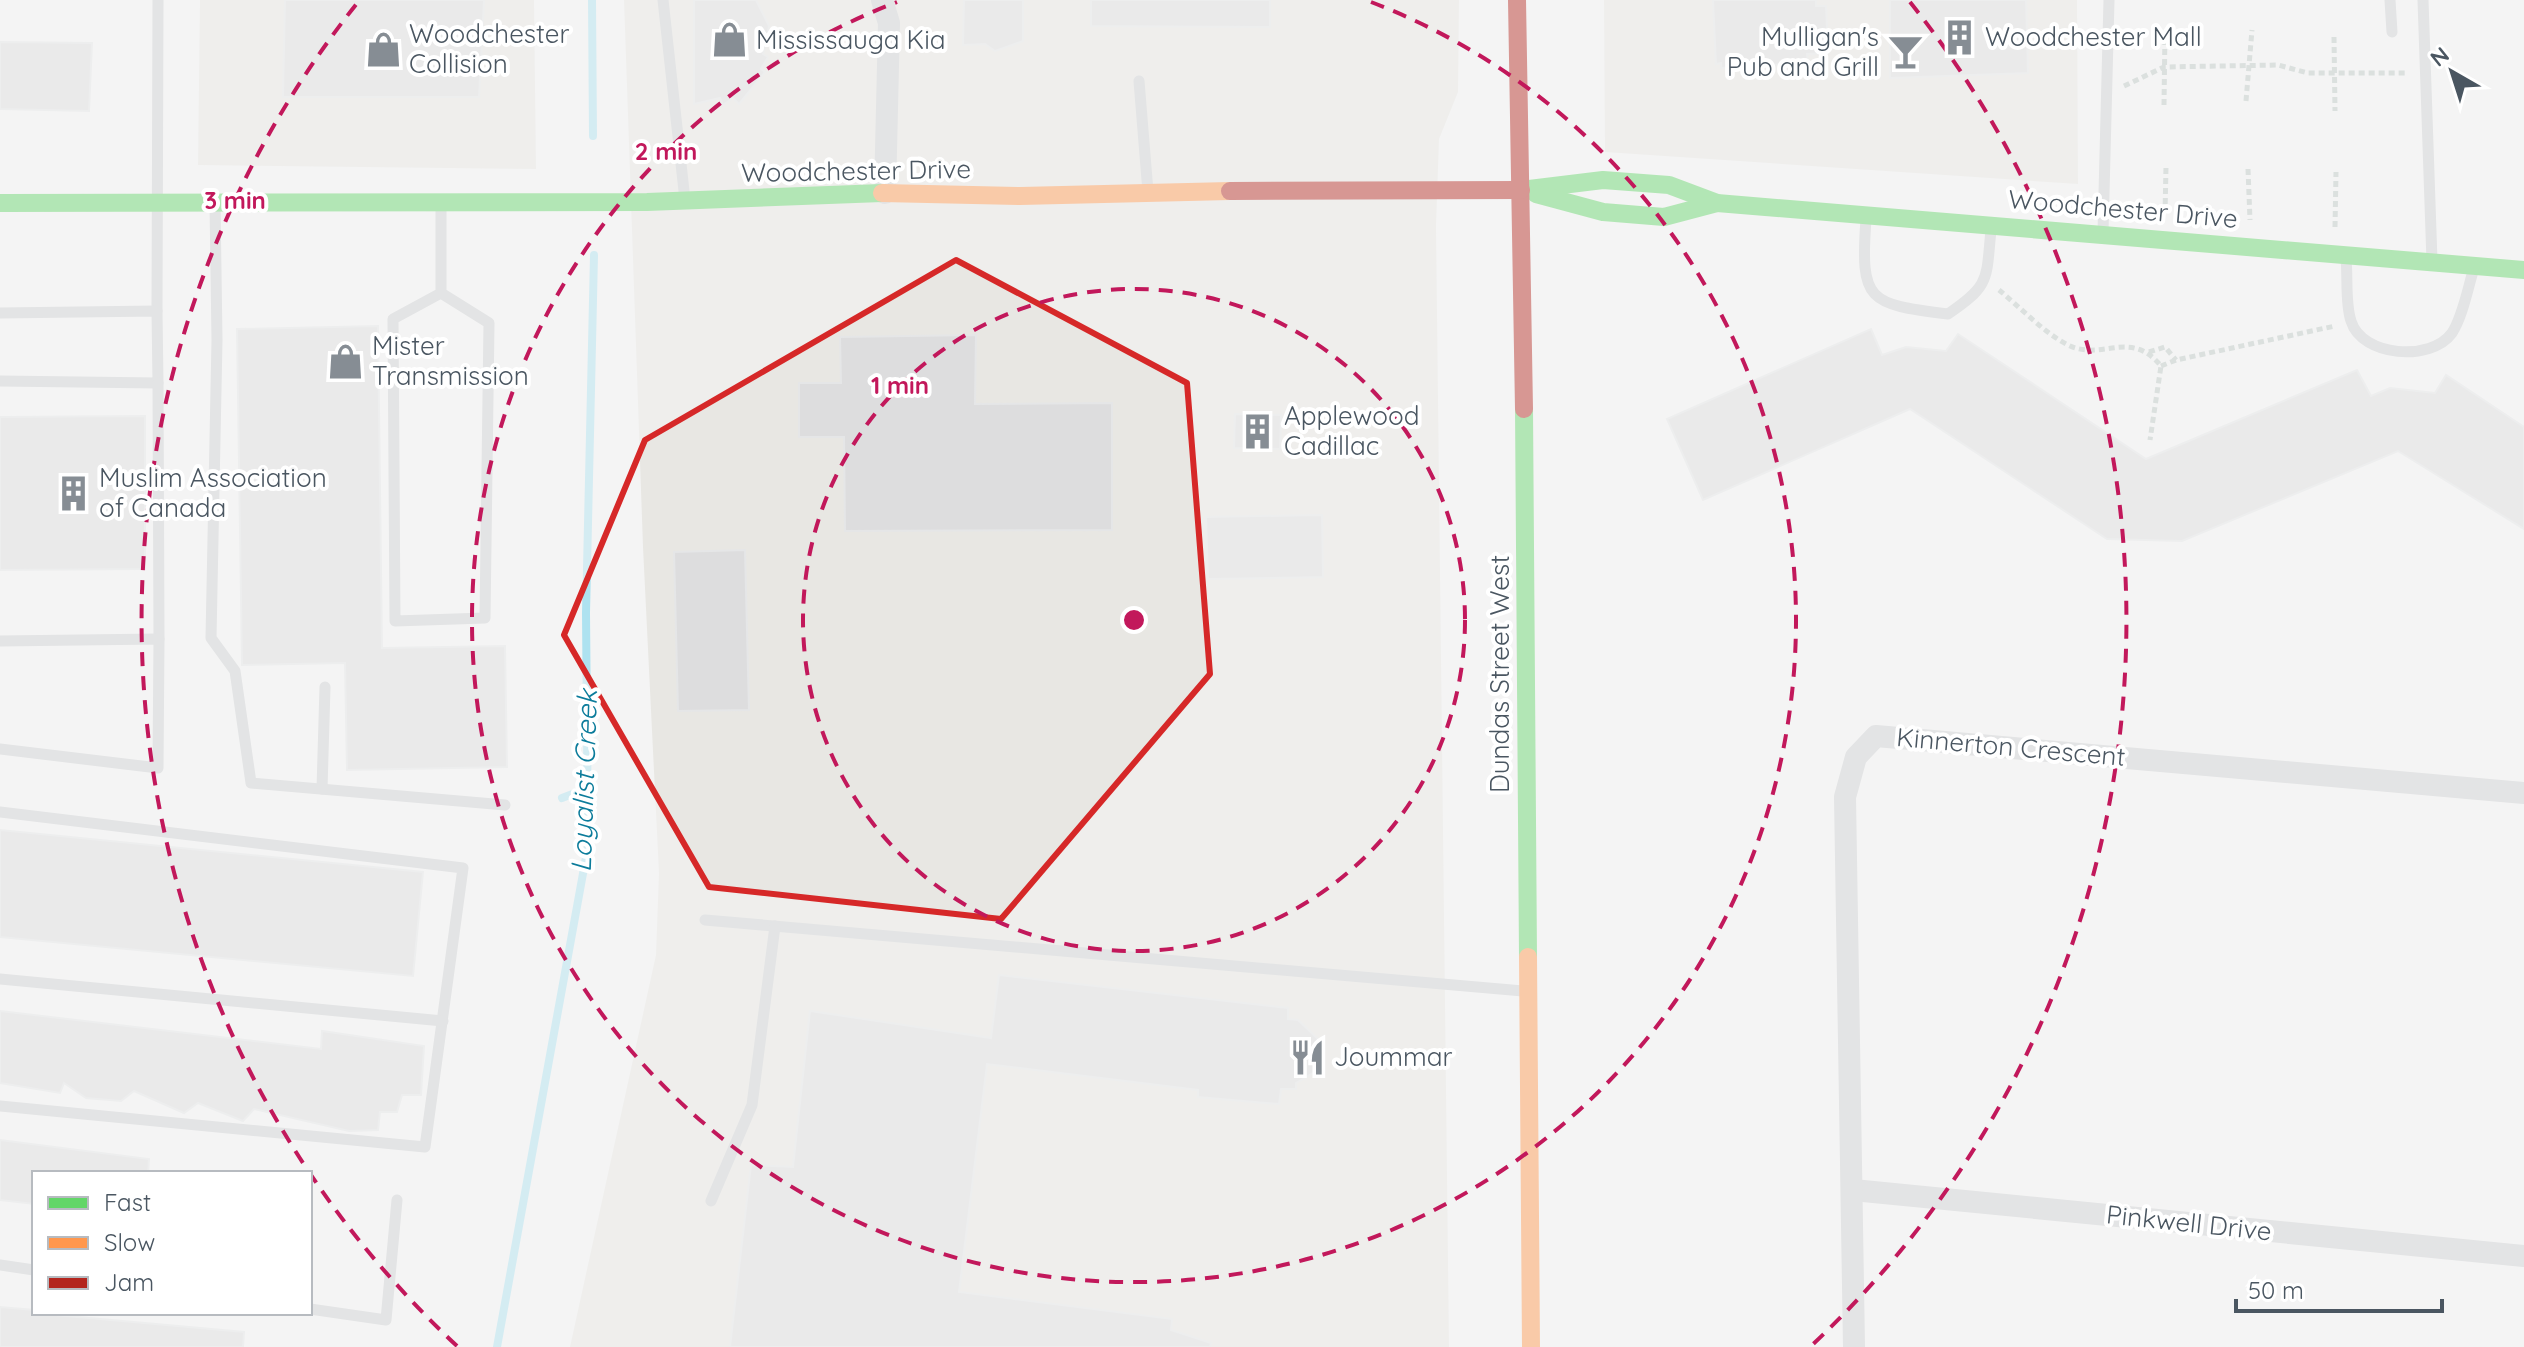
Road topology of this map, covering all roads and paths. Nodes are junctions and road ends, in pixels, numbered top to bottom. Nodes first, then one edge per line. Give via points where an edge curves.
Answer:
1 (158, 0) edge
2 (663, 0) edge
3 (882, 0) edge
4 (1517, 0) edge
5 (2109, 0) edge
6 (2390, 0) edge
7 (2423, 0) edge
8 (2252, 30) dead end
9 (2165, 31) dead end
10 (2392, 32) dead end
11 (2334, 37) dead end
12 (2249, 65) junction
13 (2164, 67) junction
14 (2334, 73) junction
15 (2428, 73) junction
16 (1139, 81) dead end
17 (2109, 94) junction
18 (2246, 101) dead end
19 (2164, 105) dead end
20 (2335, 111) dead end
21 (2166, 167) dead end
22 (2248, 169) dead end
23 (2336, 172) dead end
24 (1522, 190) junction
25 (1148, 192) junction
26 (885, 193) junction
27 (685, 200) junction
28 (441, 201) junction
29 (215, 202) junction
30 (0, 203) edge
31 (158, 203) junction
32 (1717, 203) junction
33 (1866, 214) junction
34 (1992, 223) junction
35 (2103, 233) junction
36 (2165, 238) junction
37 (2251, 246) junction
38 (2340, 254) junction
39 (2432, 262) junction
40 (2475, 265) junction
41 (2524, 270) edge
42 (1985, 280) junction
43 (441, 293) junction
44 (157, 311) junction
45 (0, 313) edge
46 (2351, 323) junction
47 (2149, 352) junction
48 (2176, 360) junction
49 (2161, 366) junction
50 (0, 381) edge
51 (158, 383) junction
52 (2150, 440) dead end
53 (159, 639) junction
54 (0, 641) edge
55 (325, 687) dead end
56 (0, 749) edge
57 (322, 789) junction
58 (2524, 793) edge
59 (505, 805) dead end
60 (0, 812) edge
61 (705, 920) dead end
62 (775, 926) junction
63 (0, 979) edge
64 (1528, 991) junction
65 (443, 1021) junction
66 (0, 1106) edge
67 (1853, 1190) junction
68 (397, 1200) dead end
69 (711, 1201) dead end
70 (2524, 1256) edge
71 (0, 1265) edge
72 (32, 1270) edge
73 (312, 1309) edge
74 (1531, 1347) edge
75 (1854, 1347) edge

1 - 31 lane
2 - 27 lane
3 - 26 street via 889,23
4 - 24 street, Dundas Street West
5 - 17 lane
6 - 10 lane
7 - 15 lane
8 - 12 path
9 - 13 path
11 - 14 path
12 - 13 path
12 - 14 path
12 - 18 path
13 - 17 path
13 - 19 path
14 - 15 path
14 - 20 path
15 - 39 lane
16 - 25 lane
17 - 35 lane
21 - 36 path
22 - 37 path
23 - 38 path
24 - 25 street, Woodchester Drive
24 - 32 street, Woodchester Drive via 1603,180 1669,185
24 - 32 street, Woodchester Drive via 1603,212 1664,217
24 - 64 street, Dundas Street West
25 - 26 street, Woodchester Drive
26 - 27 street, Woodchester Drive
27 - 28 street, Woodchester Drive
28 - 29 street, Woodchester Drive
28 - 43 lane
29 - 31 street, Woodchester Drive
29 - 57 lane via 211,638 235,671 251,783
30 - 31 street, Woodchester Drive
31 - 44 lane
32 - 33 street, Woodchester Drive
33 - 34 street, Woodchester Drive
33 - 42 lane via 1866,280 1891,307 1948,314 1976,295
34 - 35 street, Woodchester Drive
34 - 42 lane
35 - 36 street, Woodchester Drive
36 - 37 street, Woodchester Drive
37 - 38 street, Woodchester Drive
38 - 39 street, Woodchester Drive
38 - 46 lane
39 - 40 street, Woodchester Drive
40 - 41 street, Woodchester Drive
40 - 46 lane via 2452,333 2431,349 2394,353 2362,337
42 - 47 path via 2070,346
43 - 43 lane via 489,323 485,618 395,621 393,319
44 - 45 lane
44 - 51 lane
46 - 48 path
47 - 48 path via 2165,347
47 - 49 path
48 - 49 path
49 - 52 path
50 - 51 lane
51 - 53 lane
53 - 54 lane
53 - 56 lane via 158,768
55 - 57 lane
57 - 59 lane
58 - 67 street, Kinnerton Crescent via 1876,736 1856,757 1845,797
60 - 65 lane via 463,868
61 - 62 lane
62 - 64 lane
62 - 69 lane via 752,1105
63 - 65 lane
64 - 74 street, Dundas Street West
65 - 66 lane via 425,1147
67 - 70 street, Pinkwell Drive
67 - 75 street, Kinnerton Crescent
68 - 73 lane via 386,1320
71 - 72 lane

